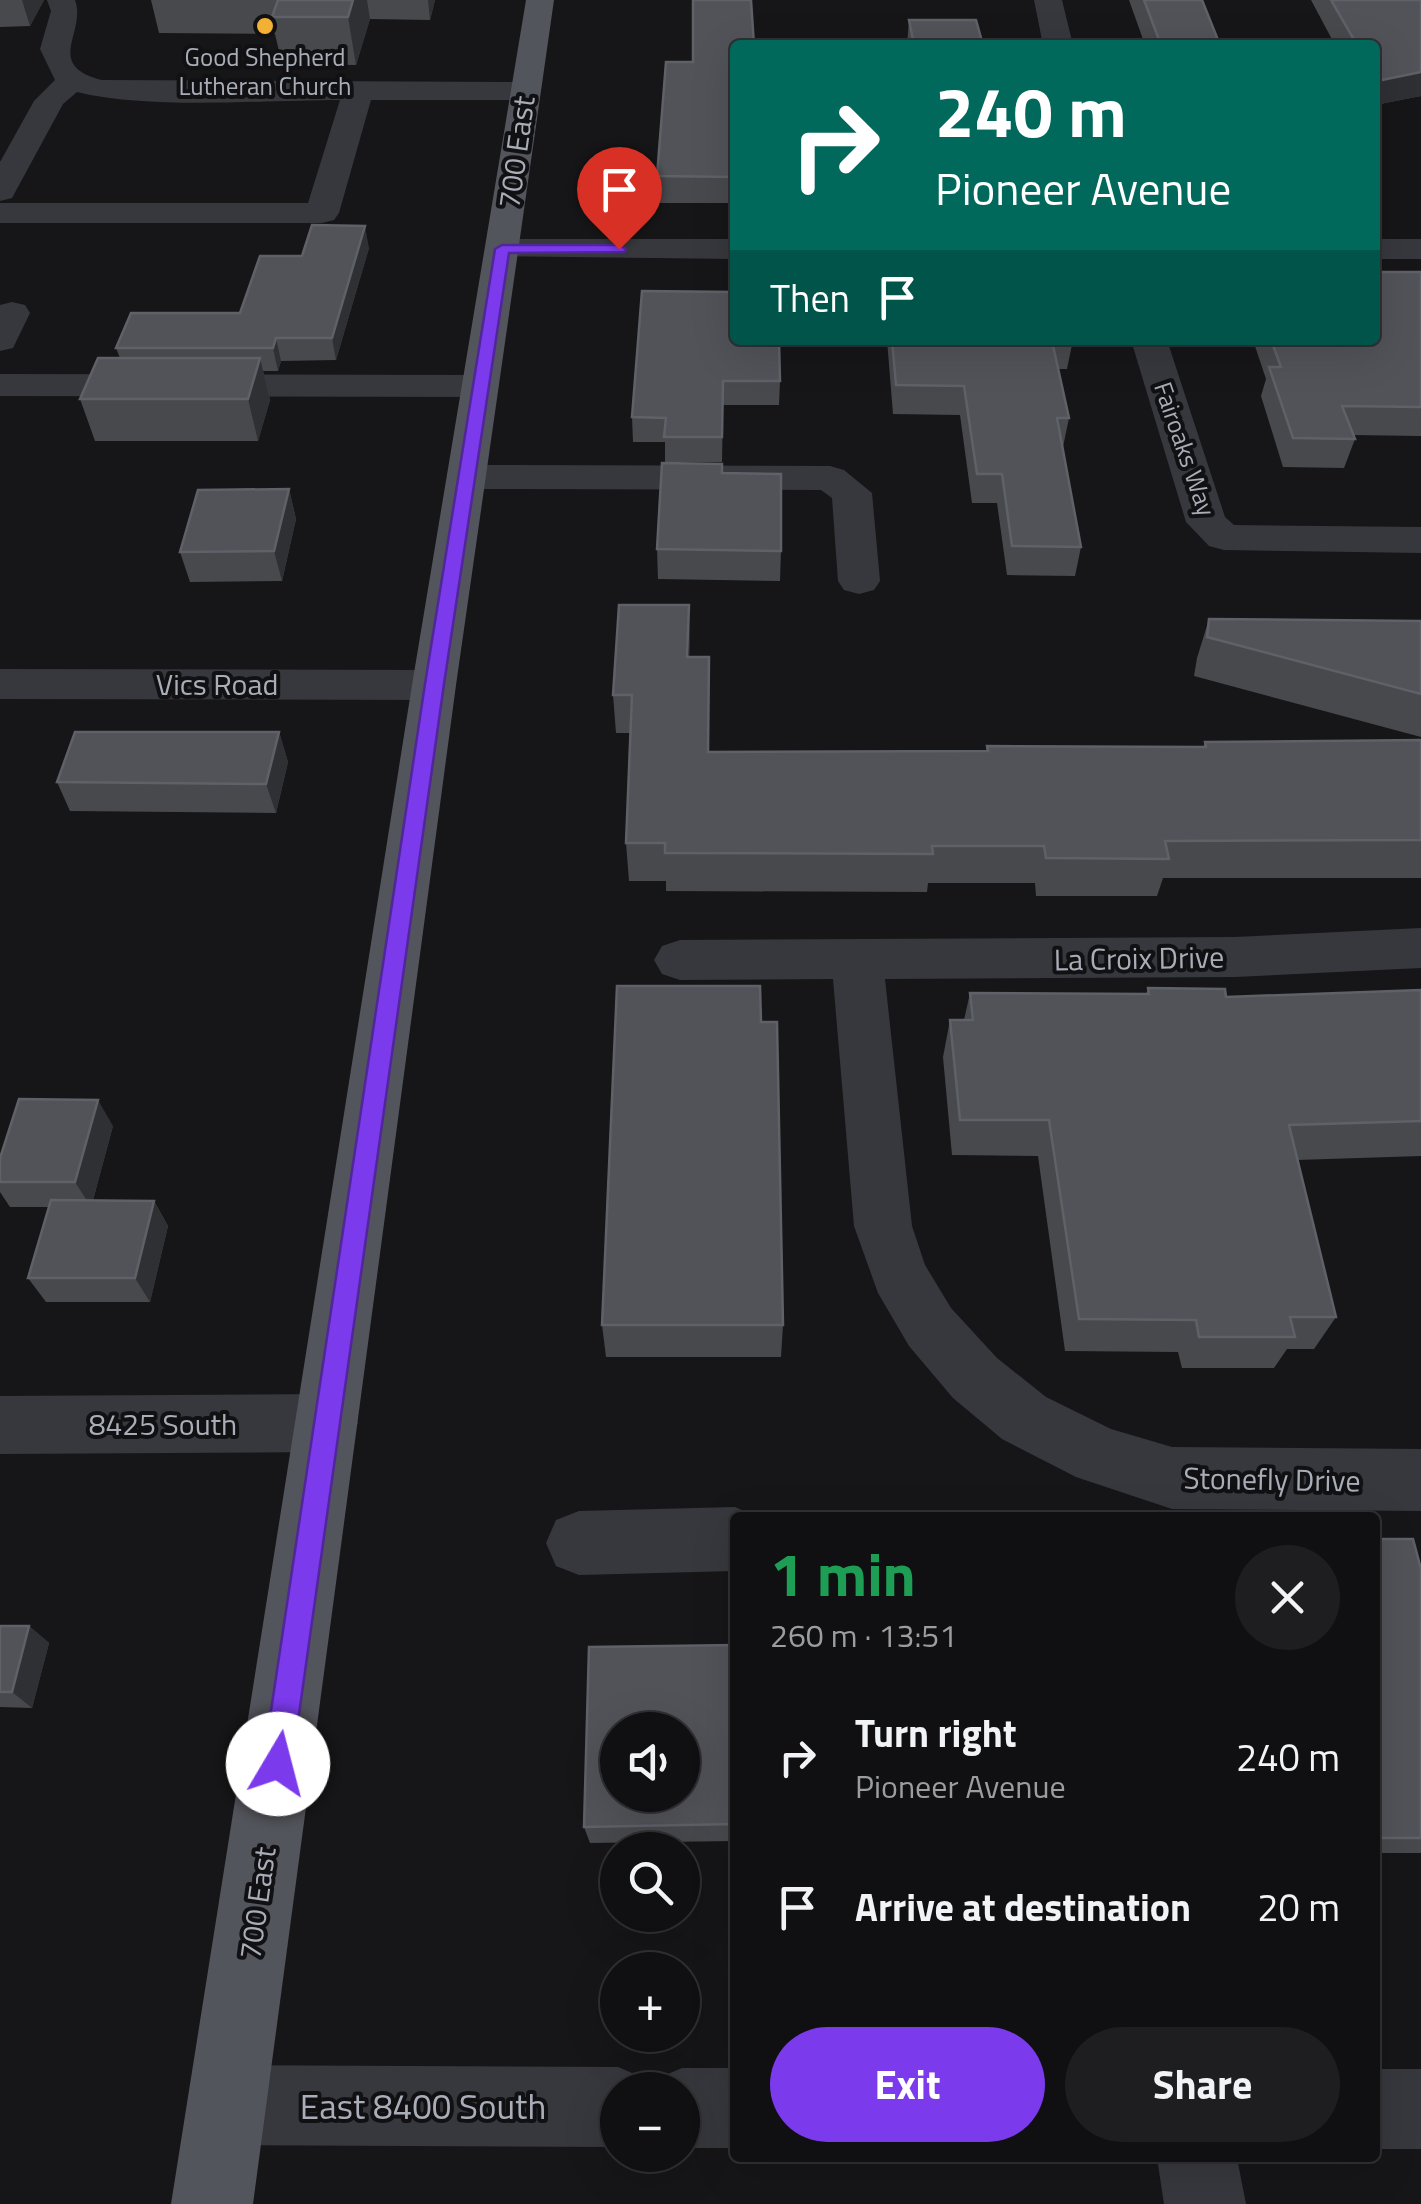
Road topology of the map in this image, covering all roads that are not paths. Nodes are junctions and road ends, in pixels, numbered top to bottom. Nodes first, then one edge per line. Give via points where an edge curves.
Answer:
1 (61, 0) edge
2 (540, 0) edge
3 (1048, 0) edge
4 (1057, 40) edge
5 (74, 82) junction
6 (358, 91) junction
7 (525, 91) junction
8 (0, 192) edge
9 (0, 214) edge
10 (502, 249) junction
11 (730, 249) edge
12 (1380, 249) edge
13 (1421, 249) edge
14 (1151, 345) edge
15 (0, 385) edge
16 (480, 386) junction
17 (467, 477) junction
18 (1421, 540) edge
19 (859, 581) dead end
20 (0, 684) edge
21 (434, 684) junction
22 (1421, 948) edge
23 (680, 960) dead end
24 (857, 962) junction
25 (327, 1423) junction
26 (0, 1425) edge
27 (1421, 1480) edge
28 (730, 1539) edge
29 (579, 1544) dead end
30 (228, 2105) junction
31 (600, 2107) edge
32 (700, 2108) edge
33 (730, 2108) edge
34 (1380, 2109) edge
35 (1421, 2109) edge
36 (1198, 2162) edge
37 (212, 2204) edge
38 (1204, 2204) edge

1 - 5 street via 65,11 54,58
2 - 7 main road, 700 East
3 - 4 street
5 - 6 street via 152,91
5 - 8 street via 49,101
6 - 7 street
6 - 9 street via 322,213
7 - 10 main road, 700 East
10 - 11 street
10 - 16 main road, 700 East
12 - 13 street
14 - 18 street, Fairoaks Way via 1206,522 1224,537
15 - 16 street
16 - 17 main road, 700 East
17 - 19 street via 830,478 852,493
17 - 21 main road, 700 East
20 - 21 street, Vics Road
21 - 25 main road, 700 East
22 - 24 street, La Croix Drive
23 - 24 street
24 - 27 street, Stonefly Drive via 883,1226 899,1275 930,1328 974,1378 1024,1418 1099,1456 1172,1478
25 - 26 street, 8425 South
25 - 30 main road, 700 East
28 - 29 street
30 - 31 street, East 8400 South
30 - 37 main road, 700 East
32 - 33 street
34 - 35 street
36 - 38 street

